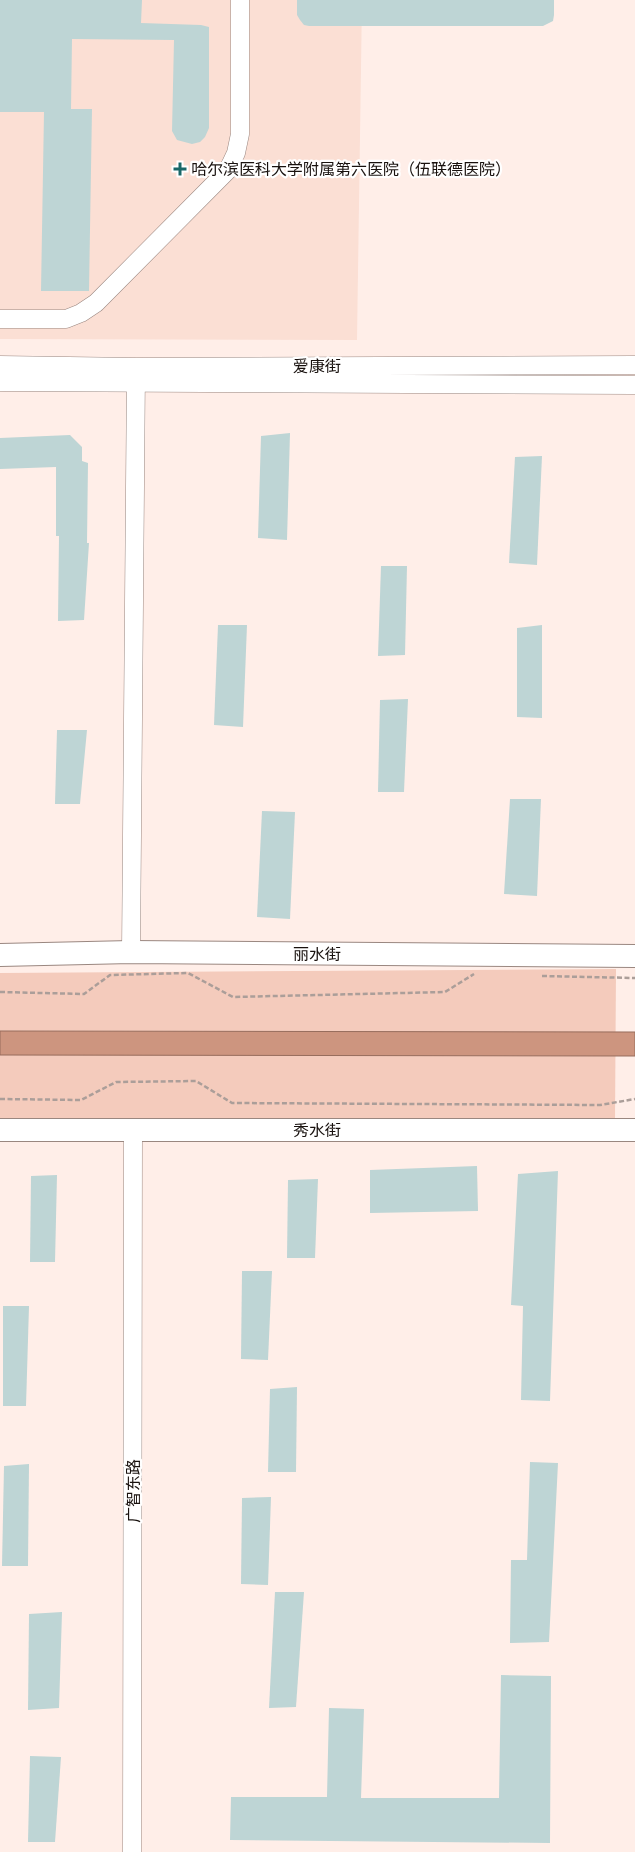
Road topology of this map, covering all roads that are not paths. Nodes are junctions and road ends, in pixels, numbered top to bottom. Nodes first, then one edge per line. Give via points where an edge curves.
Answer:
1 (240, 0) edge
2 (0, 320) edge
3 (0, 365) edge
4 (635, 366) edge
5 (136, 374) junction
6 (0, 382) edge
7 (635, 385) edge
8 (131, 952) junction
9 (0, 955) edge
10 (635, 956) edge
11 (0, 1130) edge
12 (635, 1130) edge
13 (134, 1131) junction
14 (132, 1852) edge

1 - 2 street via 240,134 228,170 96,303 81,313 66,319
3 - 5 street, 爱康街
4 - 5 street, 爱康街
5 - 6 street, 爱康街
5 - 7 street, 爱康街
5 - 8 street
8 - 9 main road, 丽水街
8 - 10 main road, 丽水街
11 - 13 main road, 秀水街
12 - 13 main road, 秀水街
13 - 14 street, 广智东路

